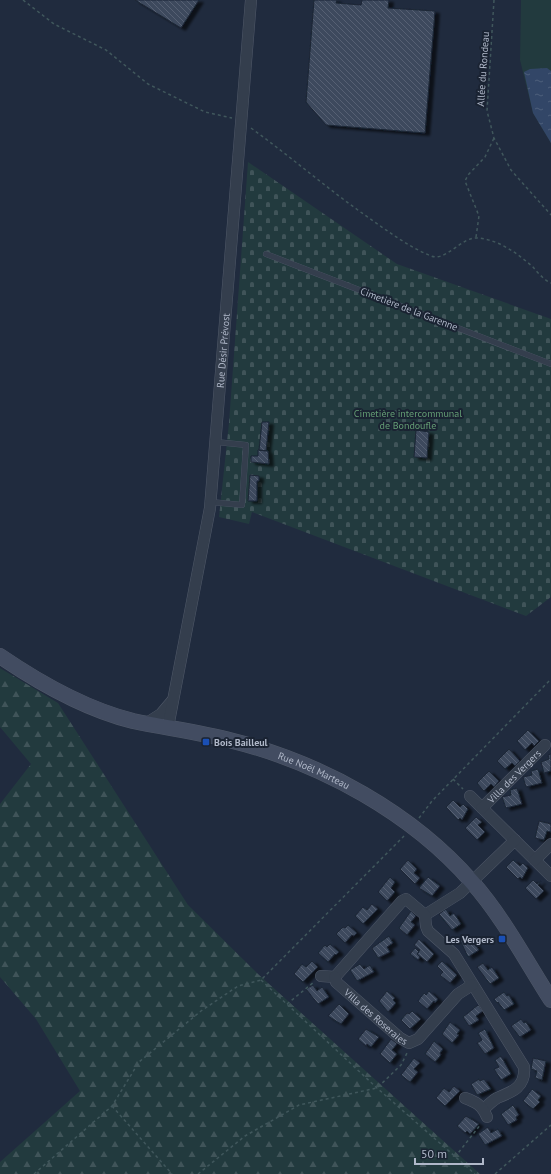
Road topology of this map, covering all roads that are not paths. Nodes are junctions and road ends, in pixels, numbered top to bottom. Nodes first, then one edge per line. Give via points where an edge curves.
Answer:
1 (251, 0) edge
2 (266, 254) dead end
3 (551, 364) edge
4 (216, 442) junction
5 (211, 502) junction
6 (0, 656) edge
7 (174, 699) junction
8 (147, 723) junction
9 (168, 728) junction
10 (545, 745) dead end
11 (470, 796) road end
12 (482, 808) junction
13 (515, 840) junction
14 (551, 844) edge
15 (535, 860) junction
16 (551, 876) edge
17 (472, 882) junction
18 (425, 915) junction
19 (322, 976) road end
20 (335, 977) junction
21 (472, 986) junction
22 (551, 1000) edge
23 (465, 1098) dead end

1 - 4 street, Rue Désir Prévost
2 - 3 lane, Cimetière de la Garenne
4 - 5 street, Rue Désir Prévost
4 - 5 lane via 246,445 242,505
5 - 7 street, Rue Désir Prévost
6 - 8 street, Rue Noël Marteau via 57,692 106,712
7 - 8 street via 166,710
7 - 9 street, Rue Désir Prévost
8 - 9 street, Rue Noël Marteau
9 - 17 street, Rue Noël Marteau via 233,741 302,763 354,789 412,828 452,861
10 - 12 street, Villa des Vergers
11 - 12 street, Villa des Vergers
12 - 13 street, Villa des Vergers
13 - 15 street, Villa des Vergers
13 - 17 street
14 - 15 street
15 - 16 street, Villa des Vergers
17 - 18 street via 460,893
17 - 22 street, Rue Noël Marteau via 508,931
18 - 20 street via 404,895
18 - 21 street via 428,931 454,954
19 - 20 street
20 - 21 street, Villa des Roseraies via 336,982 409,1043 418,1039 458,994
21 - 23 street via 524,1067 523,1078 518,1088 493,1101 486,1113 477,1103

